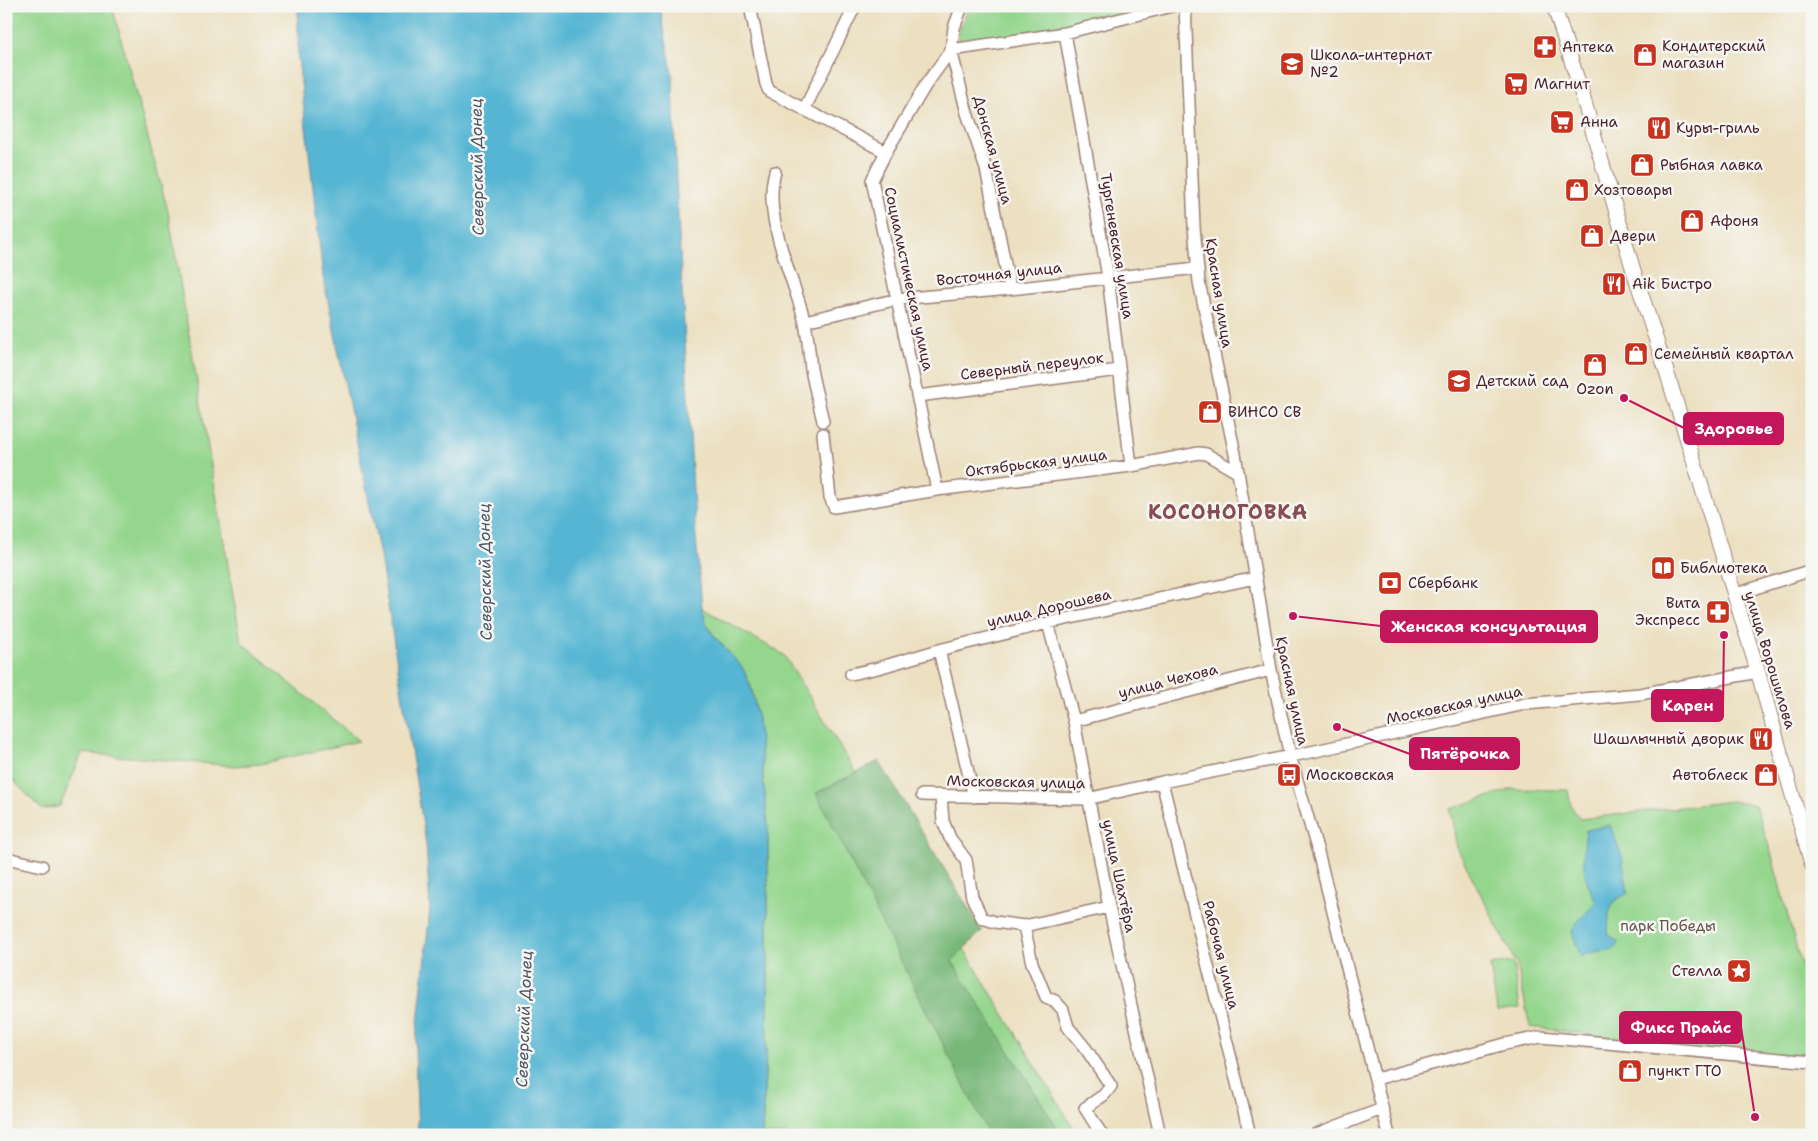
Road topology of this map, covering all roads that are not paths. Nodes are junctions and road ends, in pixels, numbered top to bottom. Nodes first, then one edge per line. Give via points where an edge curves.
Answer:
1 (750, 6) edge
2 (855, 6) edge
3 (962, 6) edge
4 (1185, 6) edge
5 (1554, 6) edge
6 (1164, 7) edge
7 (1065, 33) junction
8 (951, 50) junction
9 (804, 110) junction
10 (886, 152) junction
11 (775, 172) dead end
12 (1198, 268) junction
13 (1108, 277) junction
14 (1010, 289) junction
15 (898, 300) junction
16 (805, 321) junction
17 (1119, 370) junction
18 (918, 396) junction
19 (824, 421) dead end
20 (824, 434) dead end
21 (1131, 466) junction
22 (1237, 472) junction
23 (937, 490) junction
24 (1812, 570) edge
25 (1254, 578) junction
26 (1733, 595) junction
27 (1048, 623) junction
28 (939, 650) junction
29 (1270, 670) junction
30 (1758, 672) junction
31 (851, 674) dead end
32 (1074, 721) junction
33 (1290, 756) junction
34 (1162, 782) junction
35 (922, 795) dead end
36 (941, 796) junction
37 (974, 797) junction
38 (1088, 799) junction
39 (6, 858) edge
40 (1812, 865) edge
41 (42, 866) dead end
42 (1109, 907) junction
43 (1024, 926) junction
44 (1812, 1062) edge
45 (1376, 1079) junction
46 (1382, 1109) junction
47 (1102, 1135) edge
48 (1160, 1135) edge
49 (1250, 1135) edge
50 (1314, 1135) edge
51 (1389, 1135) edge

1 - 9 street via 769,91
2 - 9 street
3 - 8 street, Социалистическая улица
4 - 12 street, Красная улица
5 - 26 main road, улица Ворошилова
6 - 7 street
7 - 8 street
7 - 13 street, Тургеневская улица
8 - 10 street, Социалистическая улица via 925,86
8 - 14 street, Донская улица via 967,114 986,168
9 - 10 street
10 - 15 street, Социалистическая улица via 874,174 872,186
11 - 16 street via 771,185 774,219
12 - 13 street, Восточная улица
12 - 22 street, Красная улица
13 - 14 street, Восточная улица
13 - 17 street, Тургеневская улица
14 - 15 street, Восточная улица
15 - 16 street, Восточная улица
15 - 18 street, Социалистическая улица
16 - 19 street
17 - 18 street, Северный переулок
17 - 21 street, Тургеневская улица
18 - 23 street, Социалистическая улица
20 - 23 street, Октябрьская улица via 830,497 834,507
21 - 22 street, Октябрьская улица via 1203,454
21 - 23 street, Октябрьская улица
22 - 25 street, Красная улица
24 - 26 street
25 - 27 street, улица Дорошева
25 - 29 street, Красная улица
26 - 30 main road, улица Ворошилова
27 - 28 street, улица Дорошева
27 - 32 street, улица Шахтёра
28 - 31 street, улица Дорошева
28 - 37 street
29 - 32 street, улица Чехова
29 - 33 street, Красная улица
30 - 33 street, Московская улица via 1640,694 1525,704
30 - 40 main road, улица Ворошилова
32 - 38 street, улица Шахтёра
33 - 34 street, Московская улица
33 - 45 street, Красная улица
34 - 38 street, Московская улица
34 - 49 street, Рабочая улица
35 - 36 street, Московская улица
36 - 37 street, Московская улица
36 - 43 street via 943,821 950,838 966,860 972,897 982,918
37 - 38 street, Московская улица
38 - 42 street, улица Шахтёра
39 - 41 street
42 - 43 street
42 - 48 street, улица Шахтёра
43 - 47 street via 1032,962 1046,997 1055,1001 1062,1010 1068,1027 1111,1086 1085,1108
44 - 45 street via 1542,1037
45 - 46 street, Красная улица
46 - 50 street
46 - 51 street, Красная улица

